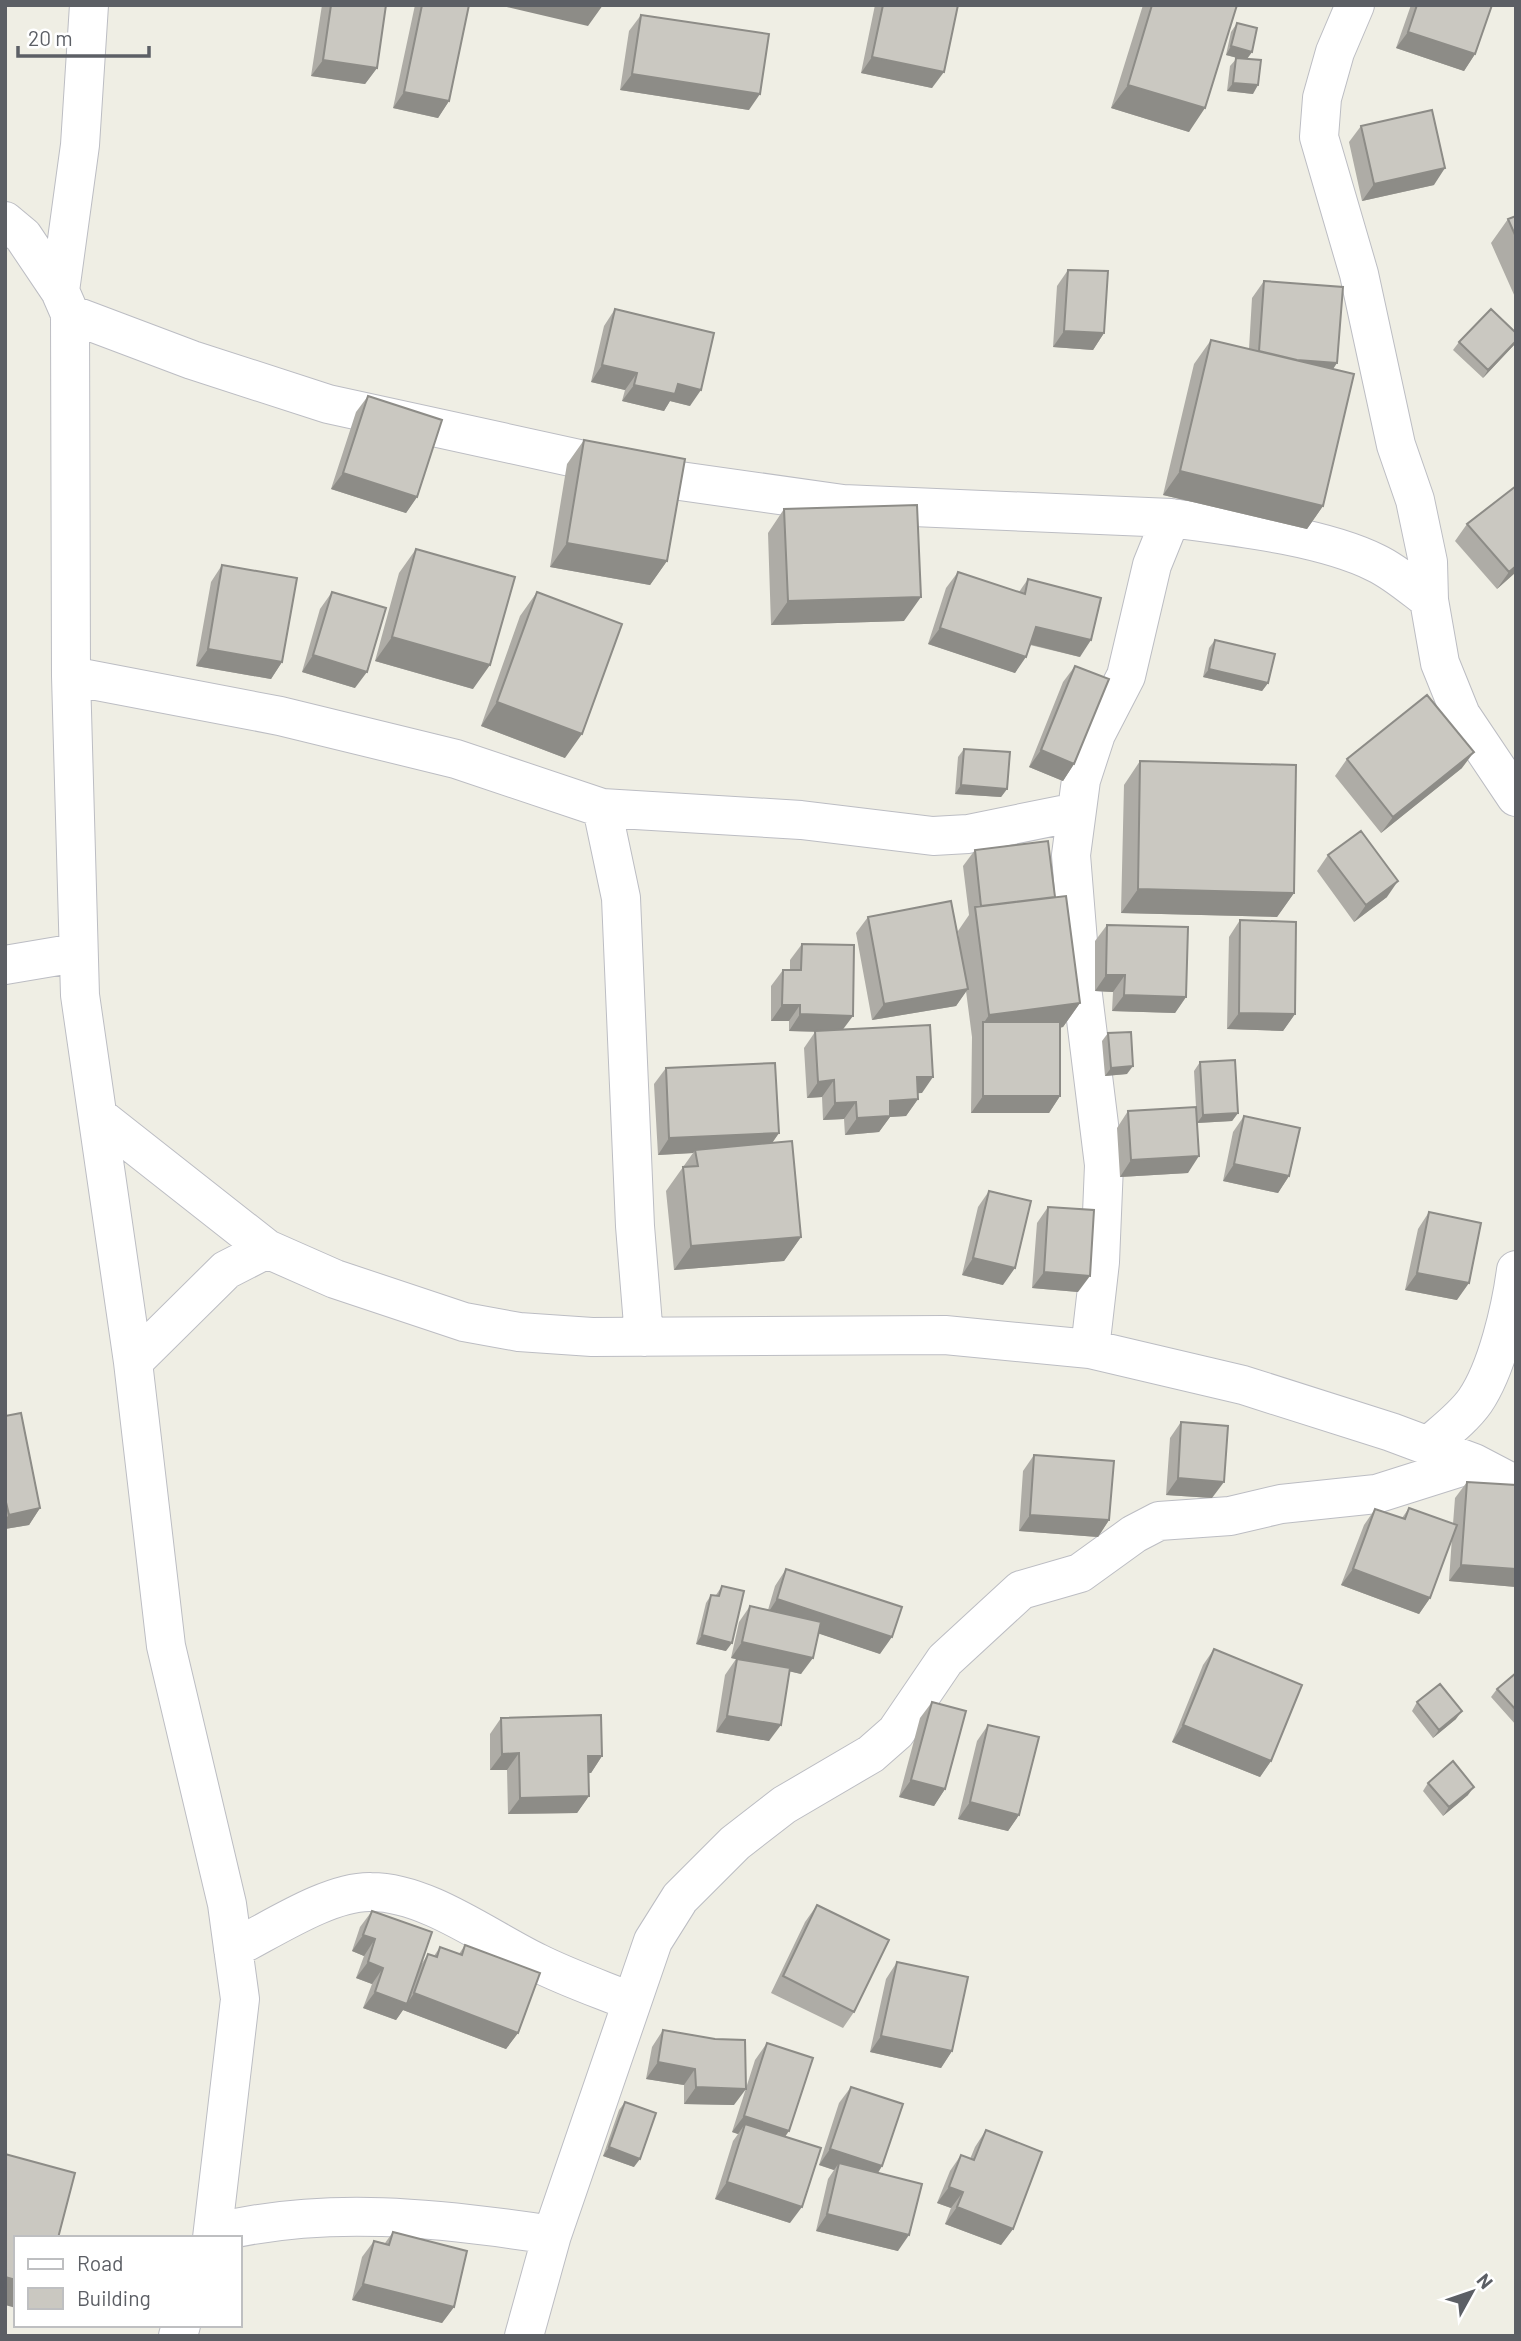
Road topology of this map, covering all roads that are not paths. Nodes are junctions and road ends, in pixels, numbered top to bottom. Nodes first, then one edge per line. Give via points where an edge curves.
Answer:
1 (89, 5) edge
2 (1355, 5) edge
3 (5, 221) edge
4 (65, 303) junction
5 (1171, 518) junction
6 (1429, 600) junction
7 (71, 676) junction
8 (1516, 797) edge
9 (603, 808) junction
10 (1076, 812) junction
11 (76, 953) junction
12 (5, 965) edge
13 (98, 1116) junction
14 (267, 1249) junction
15 (1516, 1270) edge
16 (643, 1337) junction
17 (1090, 1349) junction
18 (133, 1362) junction
19 (1427, 1446) junction
20 (1474, 1463) junction
21 (1516, 1485) edge
22 (233, 1949) junction
23 (632, 2002) junction
24 (213, 2235) edge
25 (552, 2235) junction
26 (524, 2336) edge

1 - 4 street
2 - 6 street via 1322,98 1319,137 1359,274 1396,444 1415,500 1428,562
3 - 4 street via 23,236
4 - 5 street via 192,360 328,404 680,481 843,504
4 - 7 street
5 - 6 street via 1322,545 1376,563
5 - 10 street via 1152,565 1126,676 1096,734
6 - 8 street via 1449,690
7 - 9 street via 280,716 456,759
7 - 11 street
9 - 10 street via 801,820 933,836 968,834
9 - 16 street via 621,898
10 - 17 street via 1072,888 1104,1165
11 - 12 street
11 - 13 street
13 - 14 street
13 - 18 street
14 - 16 street via 335,1279 464,1322 519,1332
14 - 18 street via 226,1270
15 - 19 street via 1485,1385 1463,1415
16 - 17 street via 945,1335
17 - 19 street via 1243,1385
18 - 22 street via 166,1646 202,1790
19 - 20 street
20 - 21 street
20 - 23 street via 1376,1494 1280,1504 1230,1516 1159,1521 1080,1573 1021,1590 945,1660 896,1732 870,1754 757,1825 700,1876 666,1915
22 - 23 street via 299,1915 343,1897 371,1892 438,1909 537,1963
22 - 24 street via 240,1999
23 - 25 street
24 - 25 street via 263,2220 326,2217 418,2218
25 - 26 street

